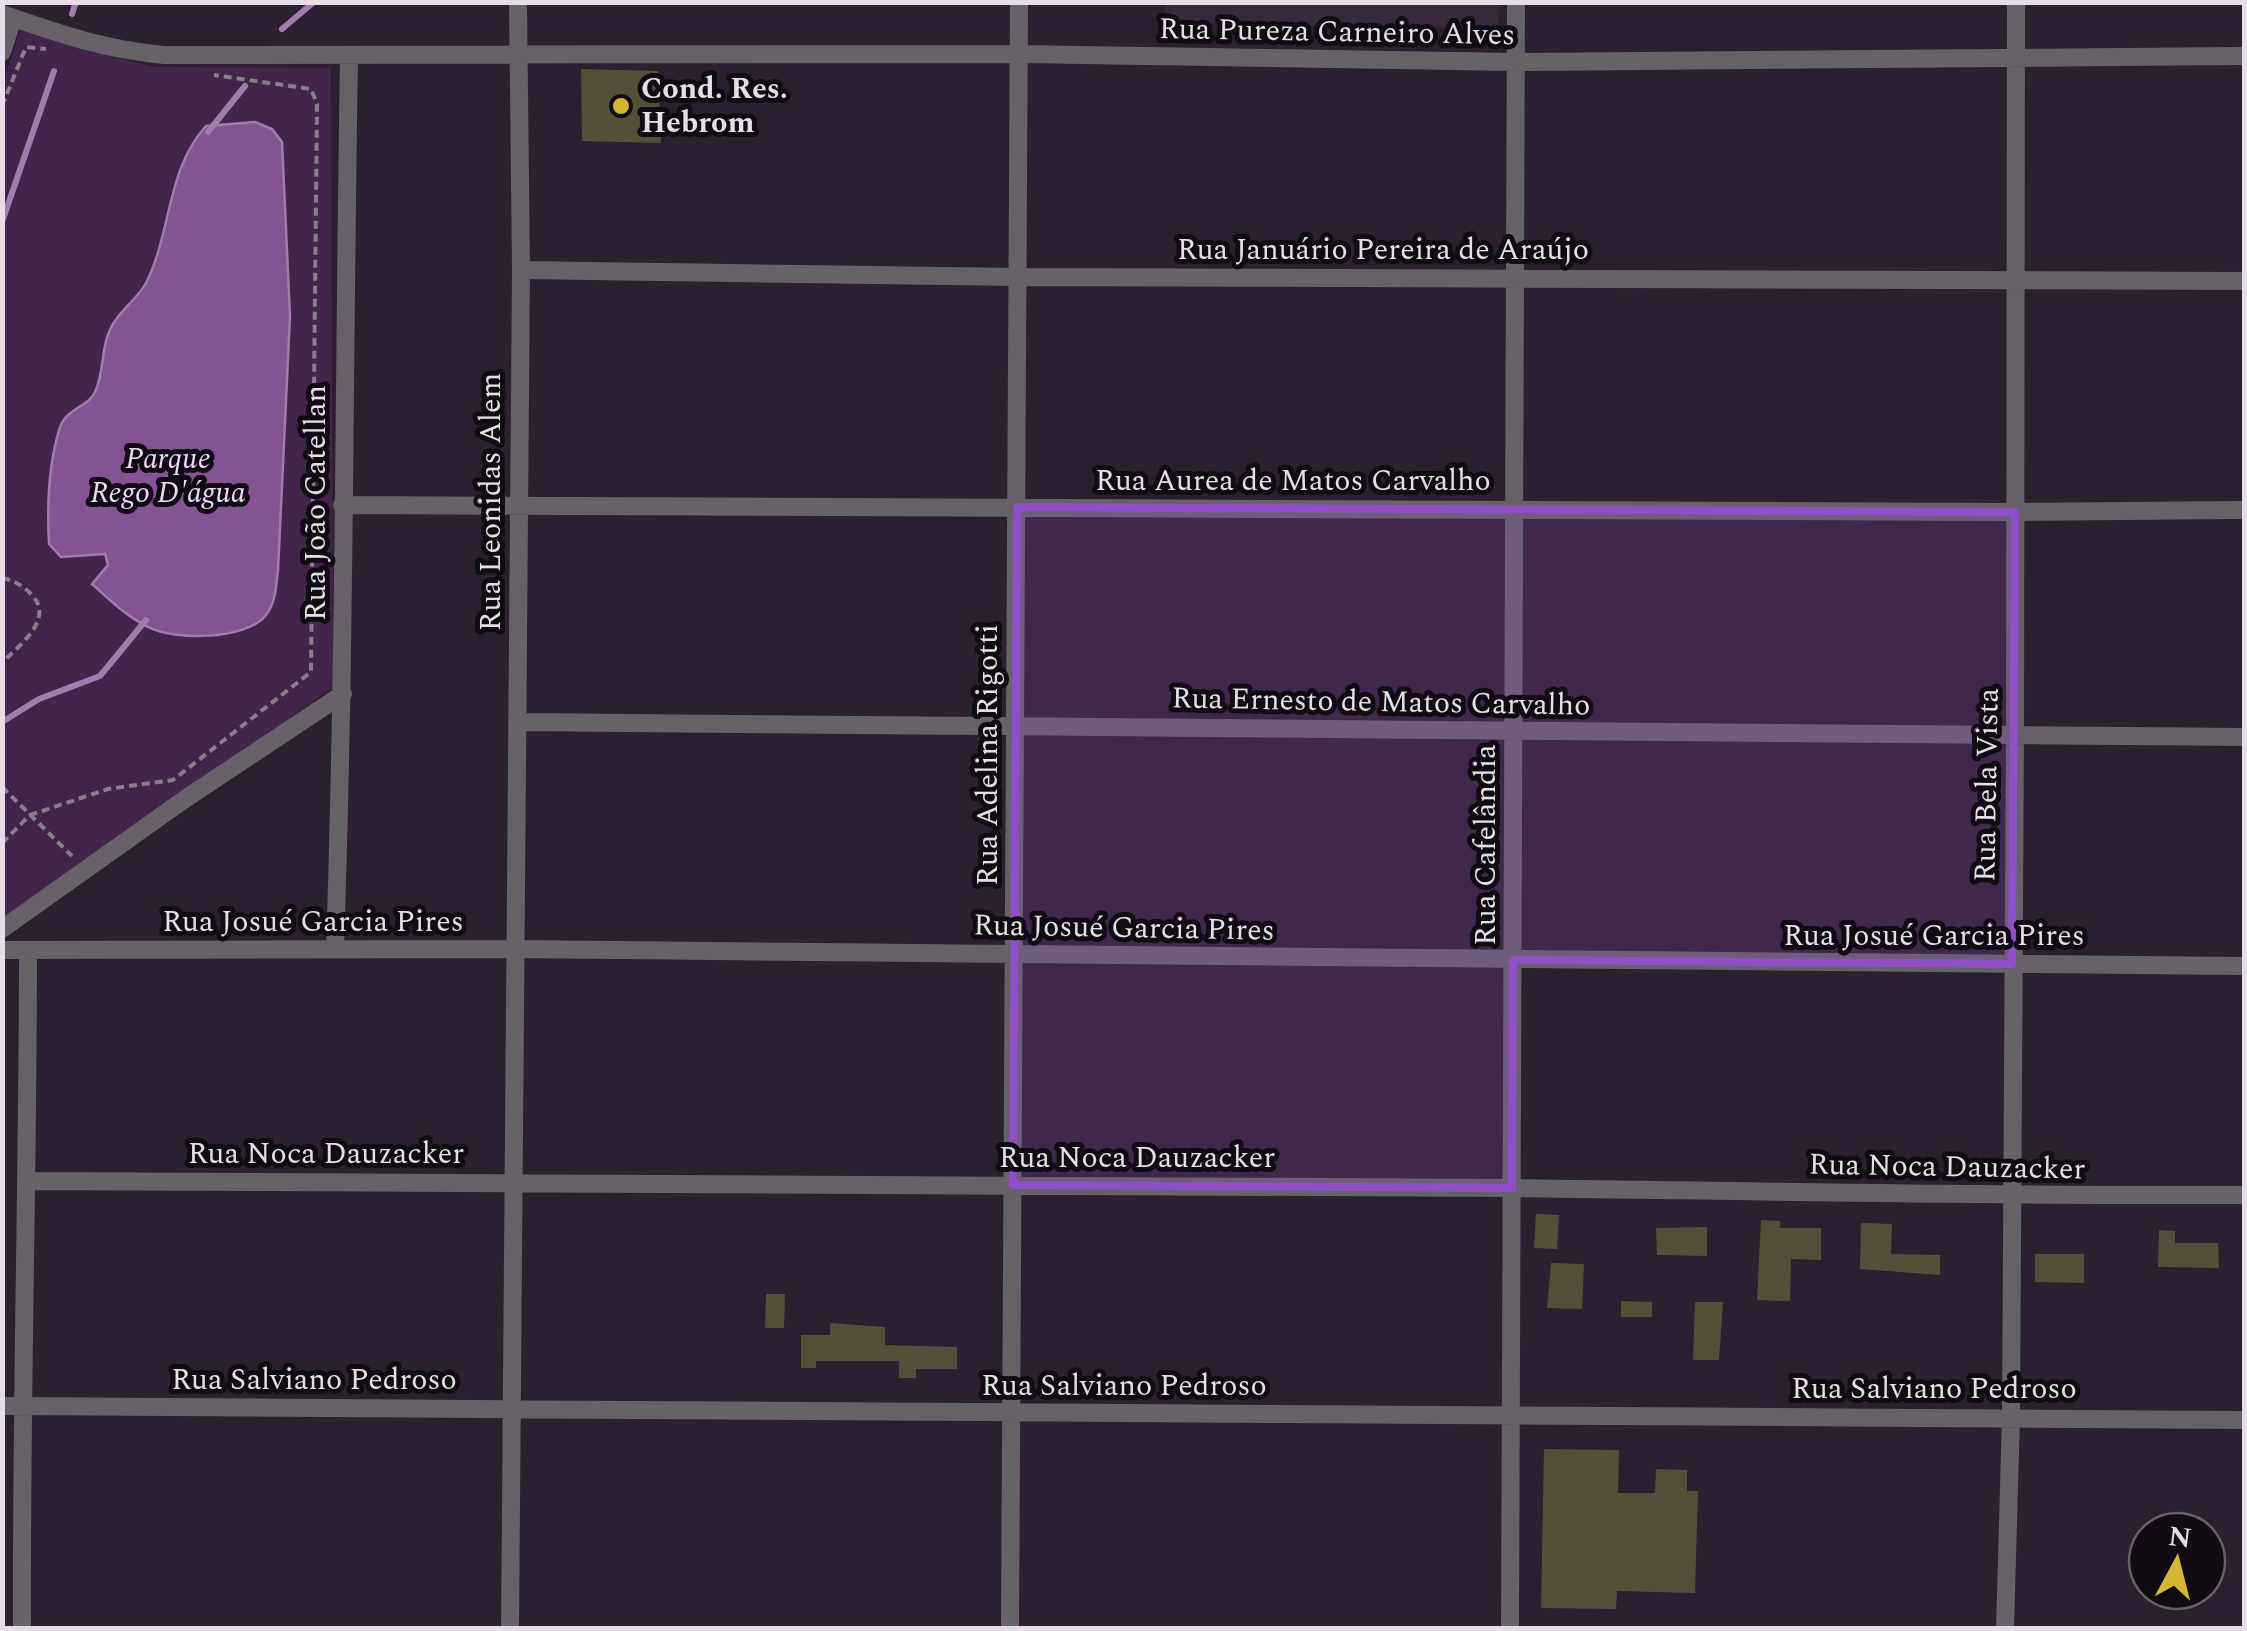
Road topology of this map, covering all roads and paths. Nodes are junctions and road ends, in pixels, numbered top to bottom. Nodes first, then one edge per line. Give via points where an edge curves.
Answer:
1 (518, 2) edge
2 (1019, 2) edge
3 (1516, 2) edge
4 (2016, 2) edge
5 (8, 16) edge
6 (48, 49) dead end
7 (2, 52) edge
8 (1019, 54) junction
9 (518, 56) junction
10 (2244, 56) edge
11 (349, 57) junction
12 (2017, 57) junction
13 (1516, 62) junction
14 (212, 74) dead end
15 (2, 106) edge
16 (521, 270) junction
17 (1019, 277) junction
18 (1515, 278) junction
19 (2016, 282) junction
20 (2244, 282) edge
21 (342, 505) junction
22 (519, 505) junction
23 (1018, 508) junction
24 (1514, 510) junction
25 (2244, 510) edge
26 (2015, 512) junction
27 (2, 578) edge
28 (2, 663) edge
29 (343, 694) junction
30 (517, 722) junction
31 (1016, 726) junction
32 (1514, 730) junction
33 (2015, 735) junction
34 (2244, 737) edge
35 (2, 787) edge
36 (30, 814) junction
37 (2, 843) edge
38 (86, 870) junction
39 (2, 930) edge
40 (335, 949) junction
41 (515, 949) junction
42 (2, 950) edge
43 (28, 950) junction
44 (1014, 954) junction
45 (1513, 960) junction
46 (2012, 964) junction
47 (2244, 966) edge
48 (28, 1181) junction
49 (512, 1181) junction
50 (1013, 1185) junction
51 (1512, 1188) junction
52 (2244, 1195) edge
53 (2012, 1196) junction
54 (12, 1406) edge
55 (511, 1408) junction
56 (1511, 1413) junction
57 (1012, 1414) junction
58 (2010, 1418) junction
59 (2244, 1420) edge
60 (22, 1628) edge
61 (510, 1628) edge
62 (1010, 1628) edge
63 (1510, 1628) edge
64 (2006, 1628) edge

1 - 9 street, Rua Leonidas Alem
2 - 8 street, Rua Adelina Rigotti
3 - 13 street, Rua Cafelândia
4 - 12 street, Rua Bela Vista
5 - 7 street
5 - 11 street, Rua Pureza Carneiro Alves via 120,51
6 - 15 path via 26,46
8 - 9 street, Rua Pureza Carneiro Alves
8 - 13 street, Rua Pureza Carneiro Alves
8 - 17 street, Rua Adelina Rigotti
9 - 11 street, Rua Pureza Carneiro Alves
9 - 16 street, Rua Leonidas Alem
10 - 12 street, Rua Pureza Carneiro Alves
11 - 21 street, Rua João Catellan
12 - 13 street, Rua Pureza Carneiro Alves
12 - 19 street, Rua Bela Vista
13 - 18 street, Rua Cafelândia
14 - 36 path via 311,88 317,104 311,672 173,780 108,789
16 - 17 street, Rua Januário Pereira de Araújo
16 - 22 street, Rua Leonidas Alem
17 - 18 street, Rua Januário Pereira de Araújo
17 - 23 street, Rua Adelina Rigotti
18 - 19 street, Rua Januário Pereira de Araújo
18 - 24 street, Rua Cafelândia
19 - 20 street, Rua Januário Pereira de Araújo
19 - 26 street, Rua Bela Vista
21 - 22 street, Rua Aurea de Matos Carvalho
21 - 29 street, Rua João Catellan
22 - 23 street, Rua Aurea de Matos Carvalho
22 - 30 street, Rua Leonidas Alem
23 - 24 street, Rua Aurea de Matos Carvalho
23 - 31 street, Rua Adelina Rigotti
24 - 26 street, Rua Aurea de Matos Carvalho
24 - 32 street, Rua Cafelândia
25 - 26 street, Rua Aurea de Matos Carvalho
26 - 33 street, Rua Bela Vista
27 - 28 path via 30,592 40,615
29 - 38 street
29 - 40 street, Rua João Catellan
30 - 31 street, Rua Ernesto de Matos Carvalho
30 - 41 street, Rua Leonidas Alem
31 - 32 street, Rua Ernesto de Matos Carvalho
31 - 44 street, Rua Adelina Rigotti
32 - 33 street, Rua Ernesto de Matos Carvalho
32 - 45 street, Rua Cafelândia
33 - 34 street, Rua Ernesto de Matos Carvalho
33 - 46 street, Rua Bela Vista
35 - 36 path
36 - 37 path
36 - 38 path
38 - 39 street
40 - 41 street, Rua Josué Garcia Pires
40 - 43 street, Rua Josué Garcia Pires
41 - 44 street, Rua Josué Garcia Pires
41 - 49 street, Rua Leonidas Alem
42 - 43 street, Rua Josué Garcia Pires
43 - 48 street
44 - 45 street, Rua Josué Garcia Pires
44 - 50 street, Rua Adelina Rigotti
45 - 46 street, Rua Josué Garcia Pires
45 - 51 street, Rua Cafelândia
46 - 47 street, Rua Josué Garcia Pires
46 - 53 street, Rua Bela Vista
48 - 49 street, Rua Noca Dauzacker
48 - 54 street
49 - 50 street, Rua Noca Dauzacker
49 - 55 street, Rua Leonidas Alem
50 - 51 street, Rua Noca Dauzacker
50 - 57 street, Rua Adelina Rigotti
51 - 53 street, Rua Noca Dauzacker
51 - 56 street, Rua Cafelândia
52 - 53 street, Rua Noca Dauzacker
53 - 58 street, Rua Bela Vista
54 - 55 street, Rua Salviano Pedroso
54 - 60 street
55 - 57 street, Rua Salviano Pedroso
55 - 61 street, Rua Leonidas Alem
56 - 57 street, Rua Salviano Pedroso
56 - 58 street, Rua Salviano Pedroso
56 - 63 street, Rua Cafelândia
57 - 62 street, Rua Adelina Rigotti
58 - 59 street, Rua Salviano Pedroso
58 - 64 street, Rua Bela Vista

